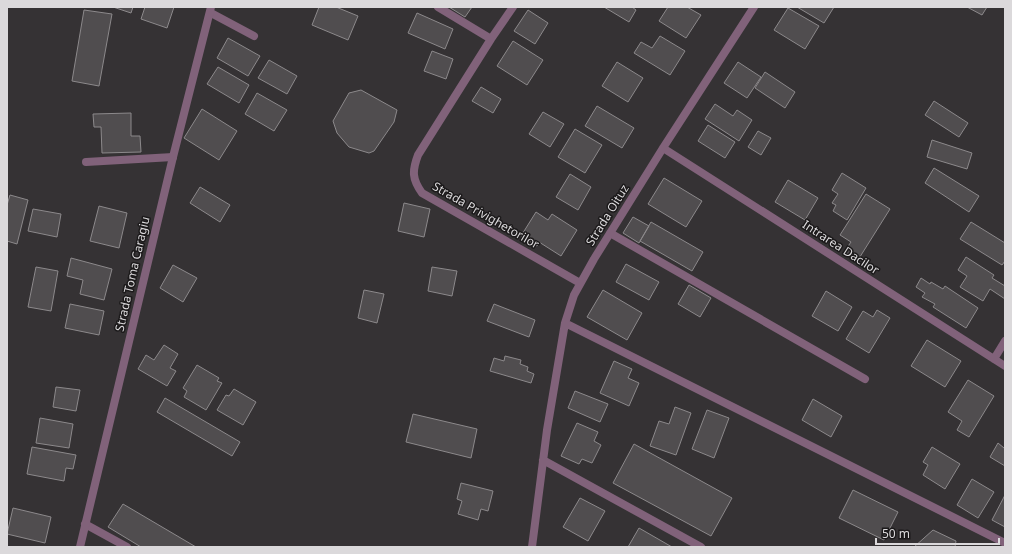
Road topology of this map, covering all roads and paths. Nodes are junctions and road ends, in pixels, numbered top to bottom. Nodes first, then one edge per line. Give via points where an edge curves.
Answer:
1 (438, 7) edge
2 (513, 7) edge
3 (754, 7) edge
4 (211, 10) edge
5 (254, 36) dead end
6 (491, 40) junction
7 (663, 148) junction
8 (173, 157) junction
9 (86, 162) dead end
10 (610, 233) junction
11 (580, 283) junction
12 (565, 323) junction
13 (1005, 341) edge
14 (994, 359) junction
15 (1005, 366) edge
16 (865, 379) dead end
17 (543, 460) junction
18 (85, 524) junction
19 (1005, 543) edge
20 (80, 547) edge
21 (127, 547) edge
22 (532, 547) edge
23 (701, 547) edge

1 - 6 street
2 - 6 street, Strada Privighetorilor
3 - 7 street, Strada Oituz
4 - 5 street
4 - 8 street, Strada Toma Caragiu
6 - 11 street, Strada Privighetorilor via 418,155 413,174 416,184 422,193
7 - 10 street, Strada Oituz
7 - 14 street, Intrarea Dacilor
8 - 9 street
8 - 18 street, Strada Toma Caragiu
10 - 11 street, Strada Oituz
10 - 16 street
11 - 12 street, Strada Oituz
12 - 17 street, Strada Oituz
12 - 19 street
13 - 14 street
14 - 15 street, Intrarea Dacilor
17 - 22 street, Strada Oituz
17 - 23 street
18 - 20 street, Strada Toma Caragiu
18 - 21 street

